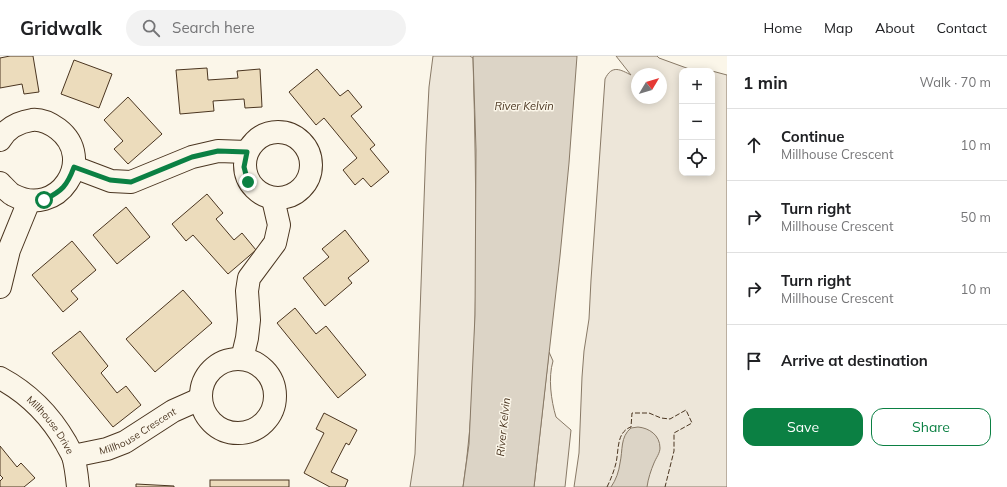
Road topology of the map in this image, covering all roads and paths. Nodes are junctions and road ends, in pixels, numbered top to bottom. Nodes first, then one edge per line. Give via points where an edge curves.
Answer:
1 (0, 140) edge
2 (247, 152) junction
3 (74, 167) junction
4 (0, 183) edge
5 (273, 199) junction
6 (29, 201) junction
7 (0, 287) edge
8 (242, 359) junction
9 (0, 378) edge
10 (200, 399) junction
11 (73, 456) junction
12 (78, 487) edge

1 - 3 street via 3,134 17,123 34,120 51,124 65,134 73,150
2 - 3 street via 218,151 192,157 131,182 110,180
2 - 5 street via 244,167 248,182 259,193
2 - 5 street via 264,134 276,132 288,133 299,139 306,148 311,159 311,172 306,183 298,192 286,198
3 - 6 street via 68,182 58,193 44,200
4 - 6 street via 13,195
5 - 8 street via 279,225 275,243 248,278 249,320
6 - 7 street via 9,250
8 - 10 street via 226,360 212,369 202,382
8 - 10 street via 257,364 268,374 274,388 274,404 268,418 257,428 243,434 228,432 214,425 204,413
9 - 11 street, Millhouse Drive via 32,399 62,436
10 - 11 street, Millhouse Crescent via 173,410 125,442
11 - 12 street, Millhouse Drive

